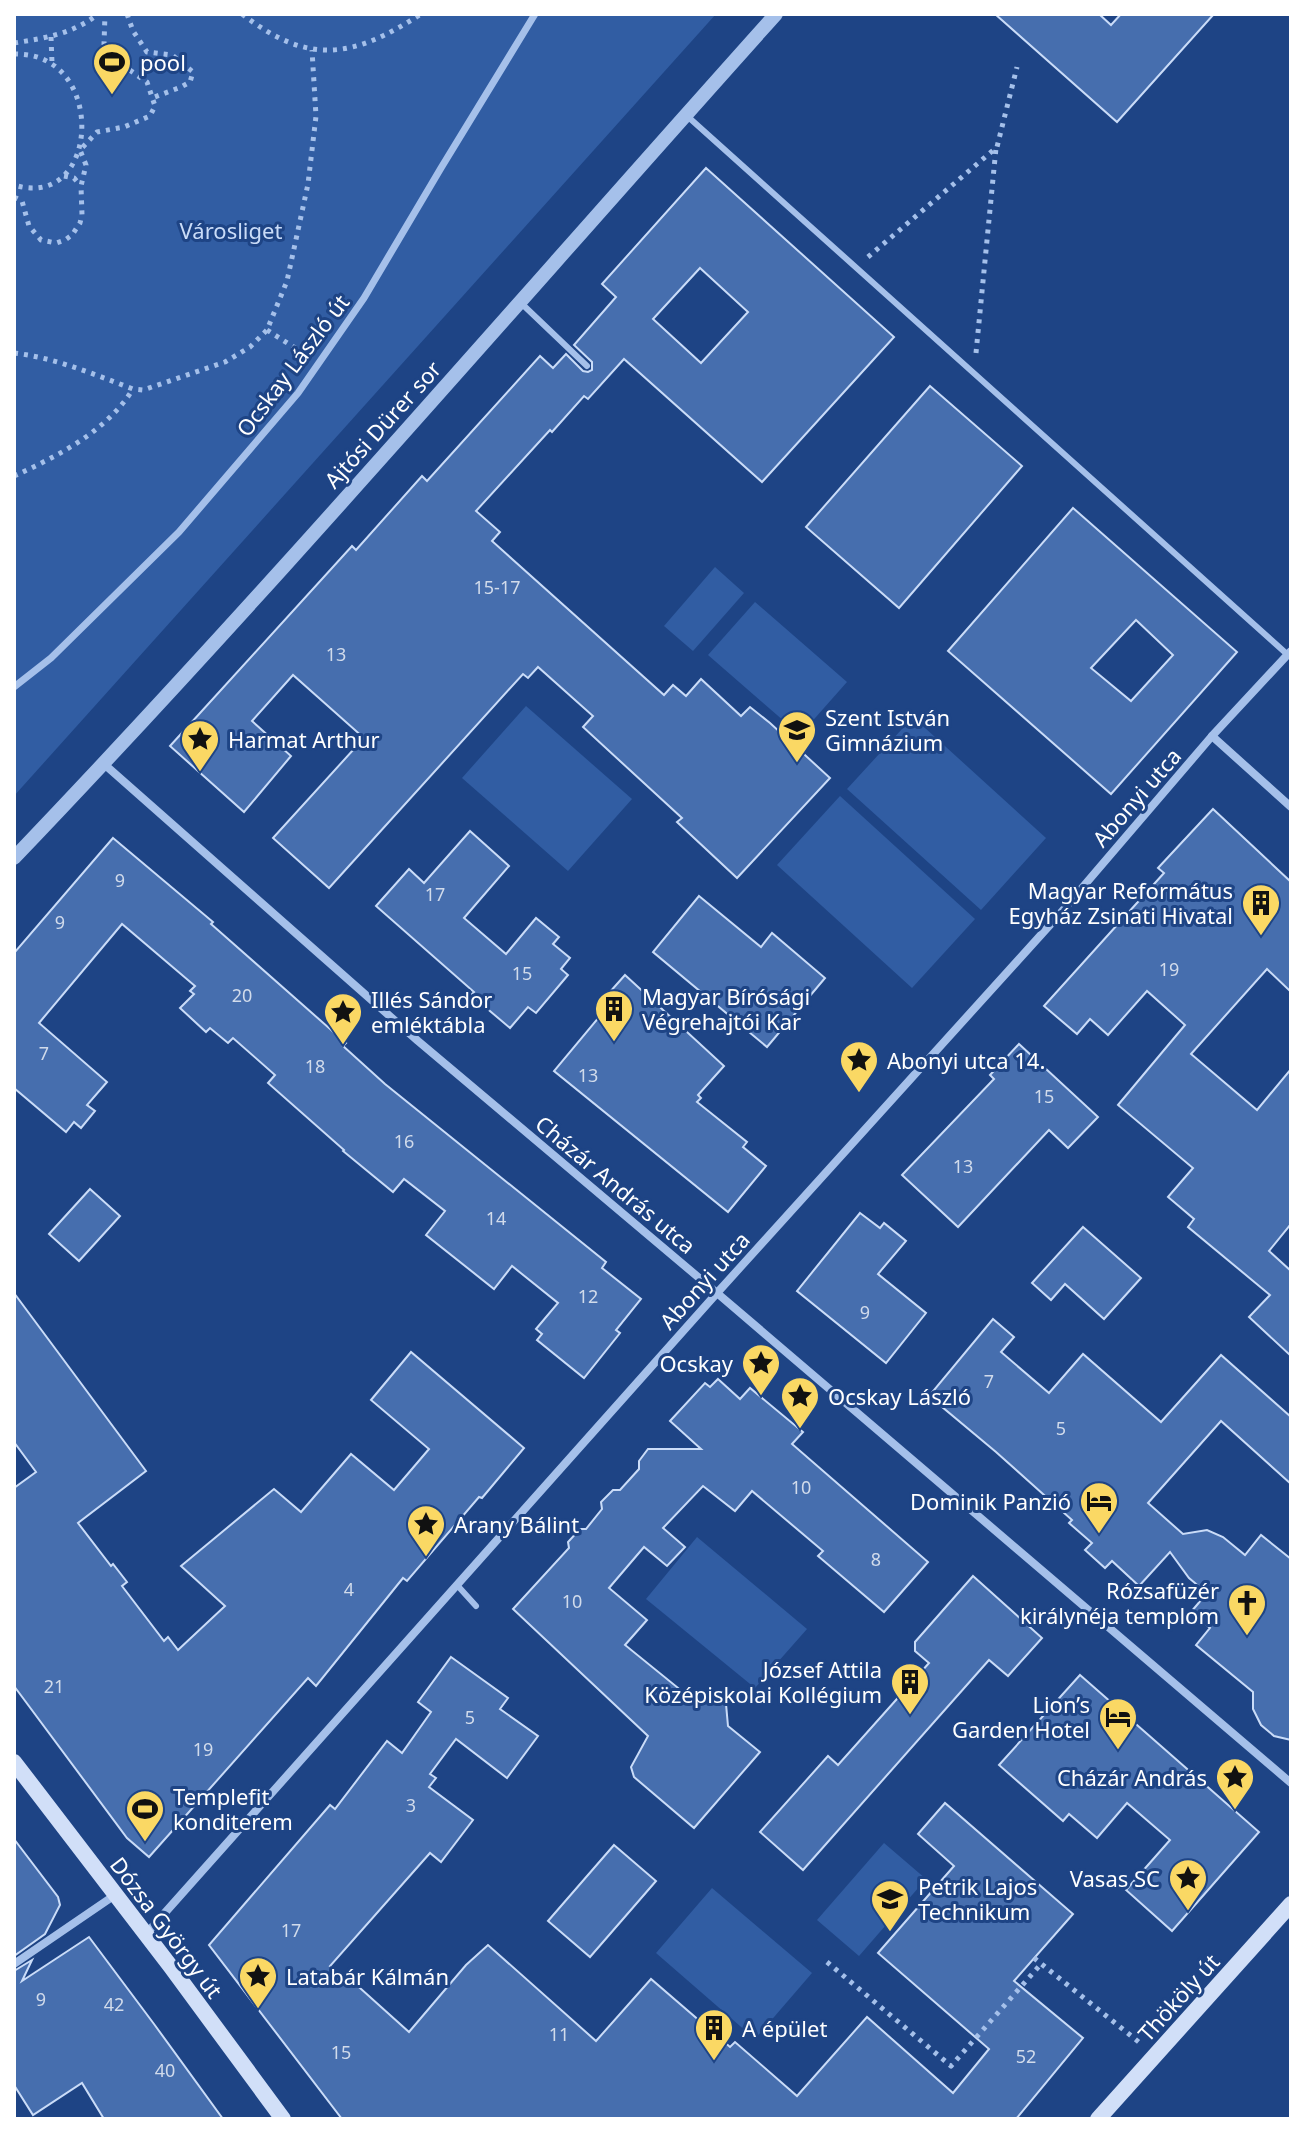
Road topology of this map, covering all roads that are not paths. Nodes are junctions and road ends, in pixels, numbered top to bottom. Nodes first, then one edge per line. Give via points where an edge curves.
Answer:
1 (535, 14) edge
2 (776, 14) edge
3 (685, 115) junction
4 (521, 303) junction
5 (587, 366) dead end
6 (1289, 653) edge
7 (14, 687) edge
8 (1212, 736) junction
9 (104, 764) junction
10 (1291, 807) edge
11 (14, 858) edge
12 (717, 1293) junction
13 (457, 1585) junction
14 (476, 1606) dead end
15 (14, 1762) edge
16 (1291, 1783) edge
17 (115, 1895) junction
18 (1291, 1904) edge
19 (146, 1935) junction
20 (14, 1964) edge
21 (283, 2119) edge
22 (1098, 2119) edge

1 - 7 street, Ocskay László út via 364,298 298,393 179,532 51,658
2 - 3 street, Ajtósi Dürer sor
3 - 4 street, Ajtósi Dürer sor
3 - 6 lane
4 - 5 lane
4 - 9 street, Ajtósi Dürer sor
6 - 8 street, Abonyi utca
8 - 10 street
8 - 12 street, Abonyi utca via 1058,916
9 - 11 street, Ajtósi Dürer sor
9 - 12 street, Cházár András utca via 418,1041
12 - 13 street, Abonyi utca
12 - 16 street, Cházár András utca
13 - 14 lane
13 - 19 street, Abonyi utca
15 - 17 main road, Dózsa György út
17 - 19 main road, Dózsa György út
17 - 20 street
18 - 22 main road, Thököly út
19 - 21 main road, Dózsa György út

